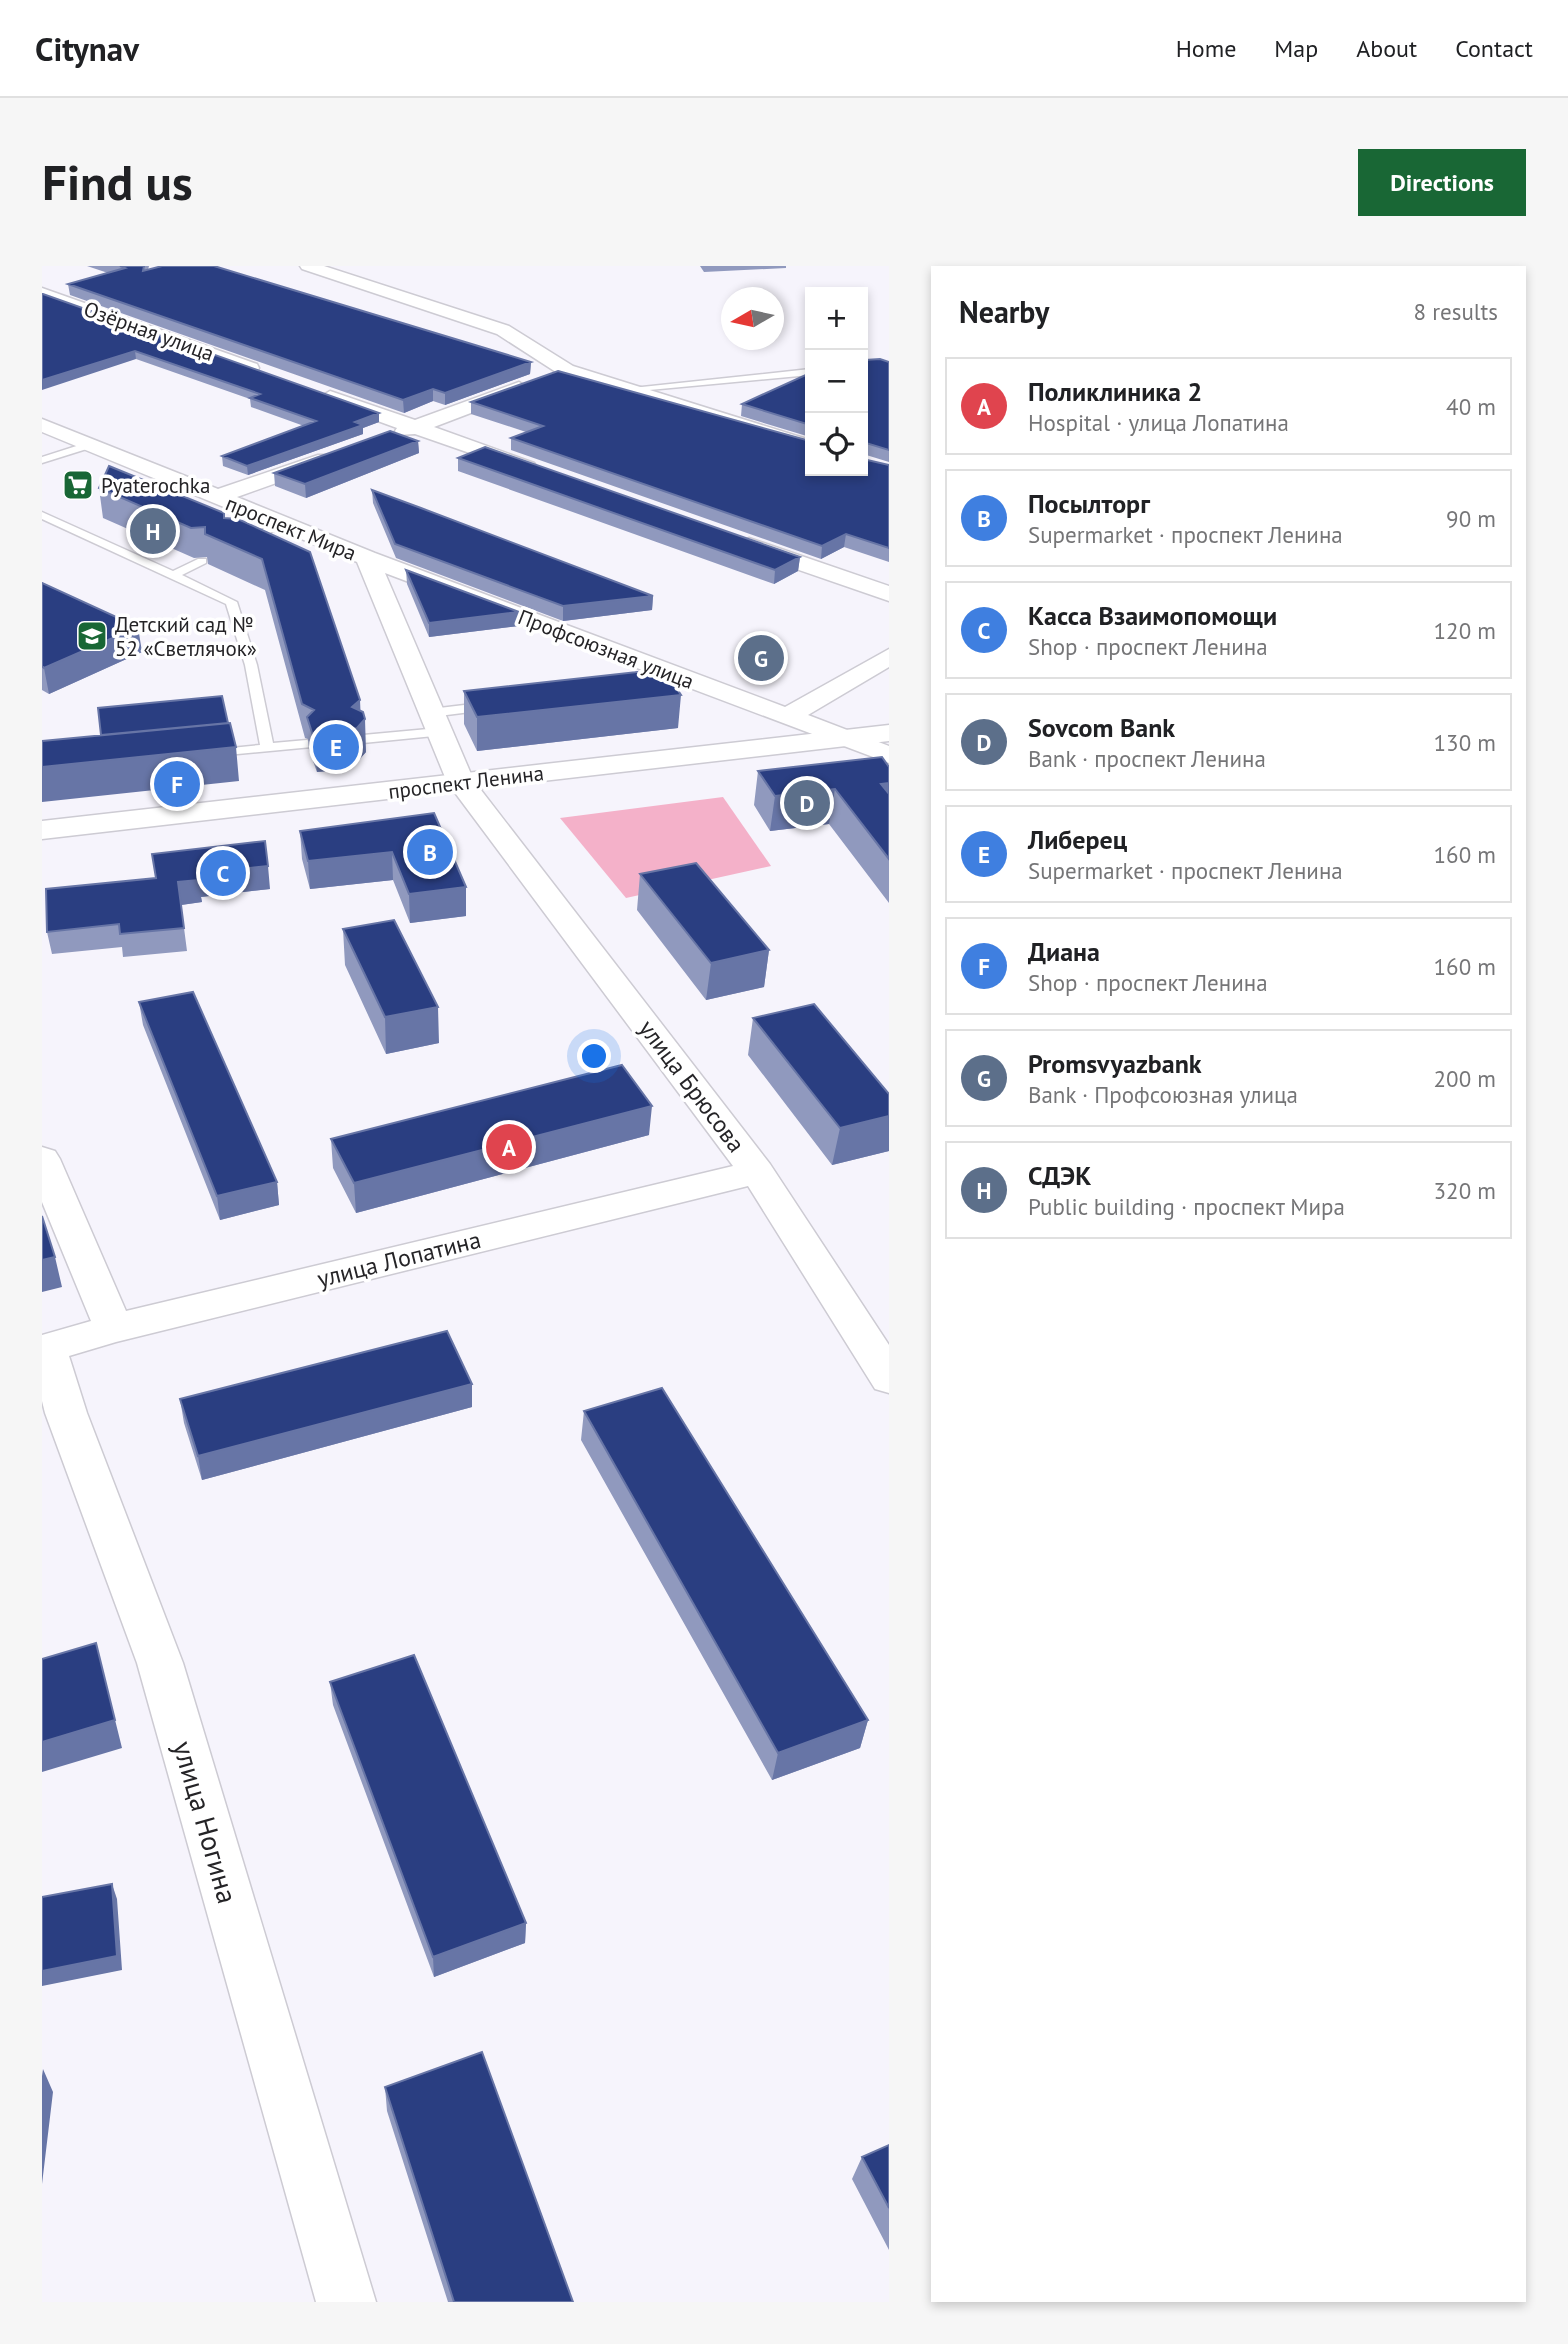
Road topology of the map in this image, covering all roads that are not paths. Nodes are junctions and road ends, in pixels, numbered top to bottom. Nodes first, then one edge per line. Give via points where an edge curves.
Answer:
1 (308, 266) edge
2 (42, 293) edge
3 (566, 370) junction
4 (805, 372) edge
5 (273, 376) edge
6 (311, 390) edge
7 (628, 390) junction
8 (42, 425) edge
9 (414, 427) junction
10 (389, 436) edge
11 (805, 444) edge
12 (89, 445) junction
13 (339, 454) edge
14 (42, 460) edge
15 (546, 474) edge
16 (214, 498) junction
17 (42, 515) edge
18 (280, 524) junction
19 (730, 539) edge
20 (233, 546) edge
21 (367, 558) junction
22 (202, 561) edge
23 (176, 574) junction
24 (889, 594) edge
25 (889, 656) edge
26 (692, 681) junction
27 (664, 684) edge
28 (500, 705) edge
29 (786, 717) junction
30 (435, 723) junction
31 (889, 733) edge
32 (847, 737) junction
33 (363, 739) edge
34 (307, 744) edge
35 (267, 748) junction
36 (196, 755) edge
37 (889, 756) edge
38 (470, 793) junction
39 (42, 830) edge
40 (42, 850) edge
41 (42, 1160) edge
42 (757, 1172) junction
43 (114, 1328) junction
44 (45, 1349) edge
45 (885, 1366) edge
46 (345, 2302) edge

1 - 3 street via 503,330
2 - 5 street, Озёрная улица
3 - 7 street
3 - 9 street
4 - 7 lane
6 - 9 street
7 - 11 street
8 - 12 street, проспект Мира
9 - 10 street
9 - 15 street
12 - 14 lane
12 - 16 street, проспект Мира
13 - 16 street
16 - 18 street, проспект Мира
17 - 23 lane
18 - 20 lane
18 - 21 street, проспект Мира
19 - 24 street
21 - 26 street, Профсоюзная улица
21 - 30 street, проспект Мира
22 - 23 lane
23 - 35 lane via 231,601 251,665
25 - 29 street
26 - 27 lane
26 - 29 street, Профсоюзная улица
28 - 30 lane
29 - 32 street, Профсоюзная улица
30 - 33 lane
30 - 38 street, проспект Мира
31 - 32 street, проспект Ленина
32 - 37 street, Профсоюзная улица
32 - 38 street, проспект Ленина
34 - 35 lane
35 - 36 lane
37 - 38 street, проспект Ленина
38 - 39 street, проспект Ленина
38 - 40 street, проспект Ленина
38 - 42 street, улица Брюсова
41 - 43 street
42 - 43 street, улица Лопатина
42 - 45 street, улица Брюсова
43 - 44 street, улица Лопатина
44 - 46 street, улица Ногина via 160,1662

